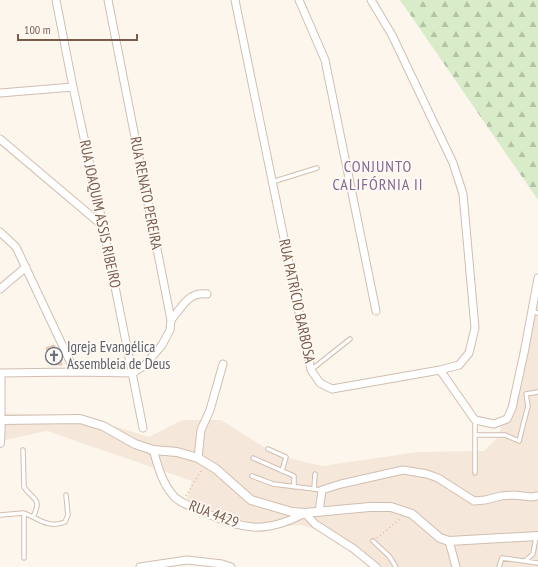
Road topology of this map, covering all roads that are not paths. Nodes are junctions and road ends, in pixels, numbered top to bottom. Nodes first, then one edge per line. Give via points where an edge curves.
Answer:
1 (56, 0) edge
2 (108, 0) edge
3 (235, 0) edge
4 (299, 0) edge
5 (371, 0) edge
6 (73, 87) junction
7 (0, 93) edge
8 (0, 139) edge
9 (317, 168) dead end
10 (272, 182) junction
11 (104, 226) junction
12 (0, 232) edge
13 (26, 267) junction
14 (538, 278) edge
15 (0, 289) edge
16 (207, 294) dead end
17 (376, 312) dead end
18 (535, 312) edge
19 (171, 320) junction
20 (350, 338) dead end
21 (223, 364) dead end
22 (311, 370) junction
23 (440, 370) junction
24 (76, 372) junction
25 (0, 373) edge
26 (133, 373) junction
27 (538, 392) edge
28 (0, 420) edge
29 (475, 420) junction
30 (143, 428) dead end
31 (475, 435) junction
32 (0, 443) edge
33 (268, 449) dead end
34 (23, 450) dead end
35 (153, 450) junction
36 (253, 458) dead end
37 (202, 460) junction
38 (282, 471) junction
39 (475, 473) dead end
40 (315, 474) dead end
41 (252, 476) dead end
42 (294, 487) junction
43 (314, 489) junction
44 (322, 490) junction
45 (66, 495) dead end
46 (538, 496) edge
47 (319, 512) junction
48 (24, 513) junction
49 (305, 513) junction
50 (0, 515) edge
51 (33, 518) junction
52 (537, 536) edge
53 (373, 541) road end
54 (450, 541) junction
55 (24, 558) dead end
56 (525, 561) junction
57 (538, 563) edge
58 (140, 567) edge
59 (230, 567) edge
60 (376, 567) edge
61 (396, 567) edge
62 (456, 567) edge
63 (499, 567) edge

1 - 6 street, RUA JOAQUIM ASSIS RIBEIRO
2 - 19 street, RUA RENATO PEREIRA
3 - 10 street, RUA PATRÍCIO BARBOSA
4 - 17 street via 324,60
5 - 23 street, RUA PATRÍCIO BARBOSA via 392,35 453,163 463,194 476,328 469,354 460,365
6 - 7 street
6 - 11 street, RUA JOAQUIM ASSIS RIBEIRO
8 - 11 street
9 - 10 lane
10 - 22 street, RUA PATRÍCIO BARBOSA
11 - 26 street, RUA JOAQUIM ASSIS RIBEIRO
12 - 13 street via 16,248
13 - 15 street
13 - 24 street
14 - 18 street
16 - 19 street via 199,293 192,296
18 - 29 street via 512,408 507,419 494,424
19 - 26 street, RUA RENATO PEREIRA via 170,330 162,345 144,366
20 - 22 lane
21 - 37 street via 210,410 201,430
22 - 23 street, RUA PATRÍCIO BARBOSA via 320,382 332,389
23 - 29 street
24 - 25 street
24 - 26 street
25 - 28 street
26 - 30 street, RUA JOAQUIM ASSIS RIBEIRO
27 - 31 lane via 526,394 528,406 519,441 505,435
28 - 32 street
28 - 35 street via 80,419 103,426 135,444
29 - 31 lane
31 - 39 lane
33 - 38 lane via 286,457
34 - 51 lane via 24,487 36,501
35 - 37 street via 176,452
35 - 49 street, RUA 4429 via 163,482 173,496 224,521 250,528 266,527 290,521
36 - 38 lane
37 - 49 street via 251,500 292,512
38 - 42 lane via 294,476
40 - 43 lane
41 - 42 lane via 273,484
42 - 43 lane
43 - 44 lane
44 - 46 street via 403,470 438,478 474,501 501,496
44 - 47 street
45 - 51 lane via 68,515 65,522 59,525 45,524
47 - 49 street
47 - 54 street via 391,507 412,514 440,538
48 - 50 lane
48 - 51 lane
48 - 55 lane
49 - 60 street via 315,524 354,549
52 - 54 street
52 - 56 lane via 532,554
53 - 61 lane via 389,556
54 - 62 street
56 - 57 lane
56 - 63 lane via 502,558
58 - 59 street via 187,560

